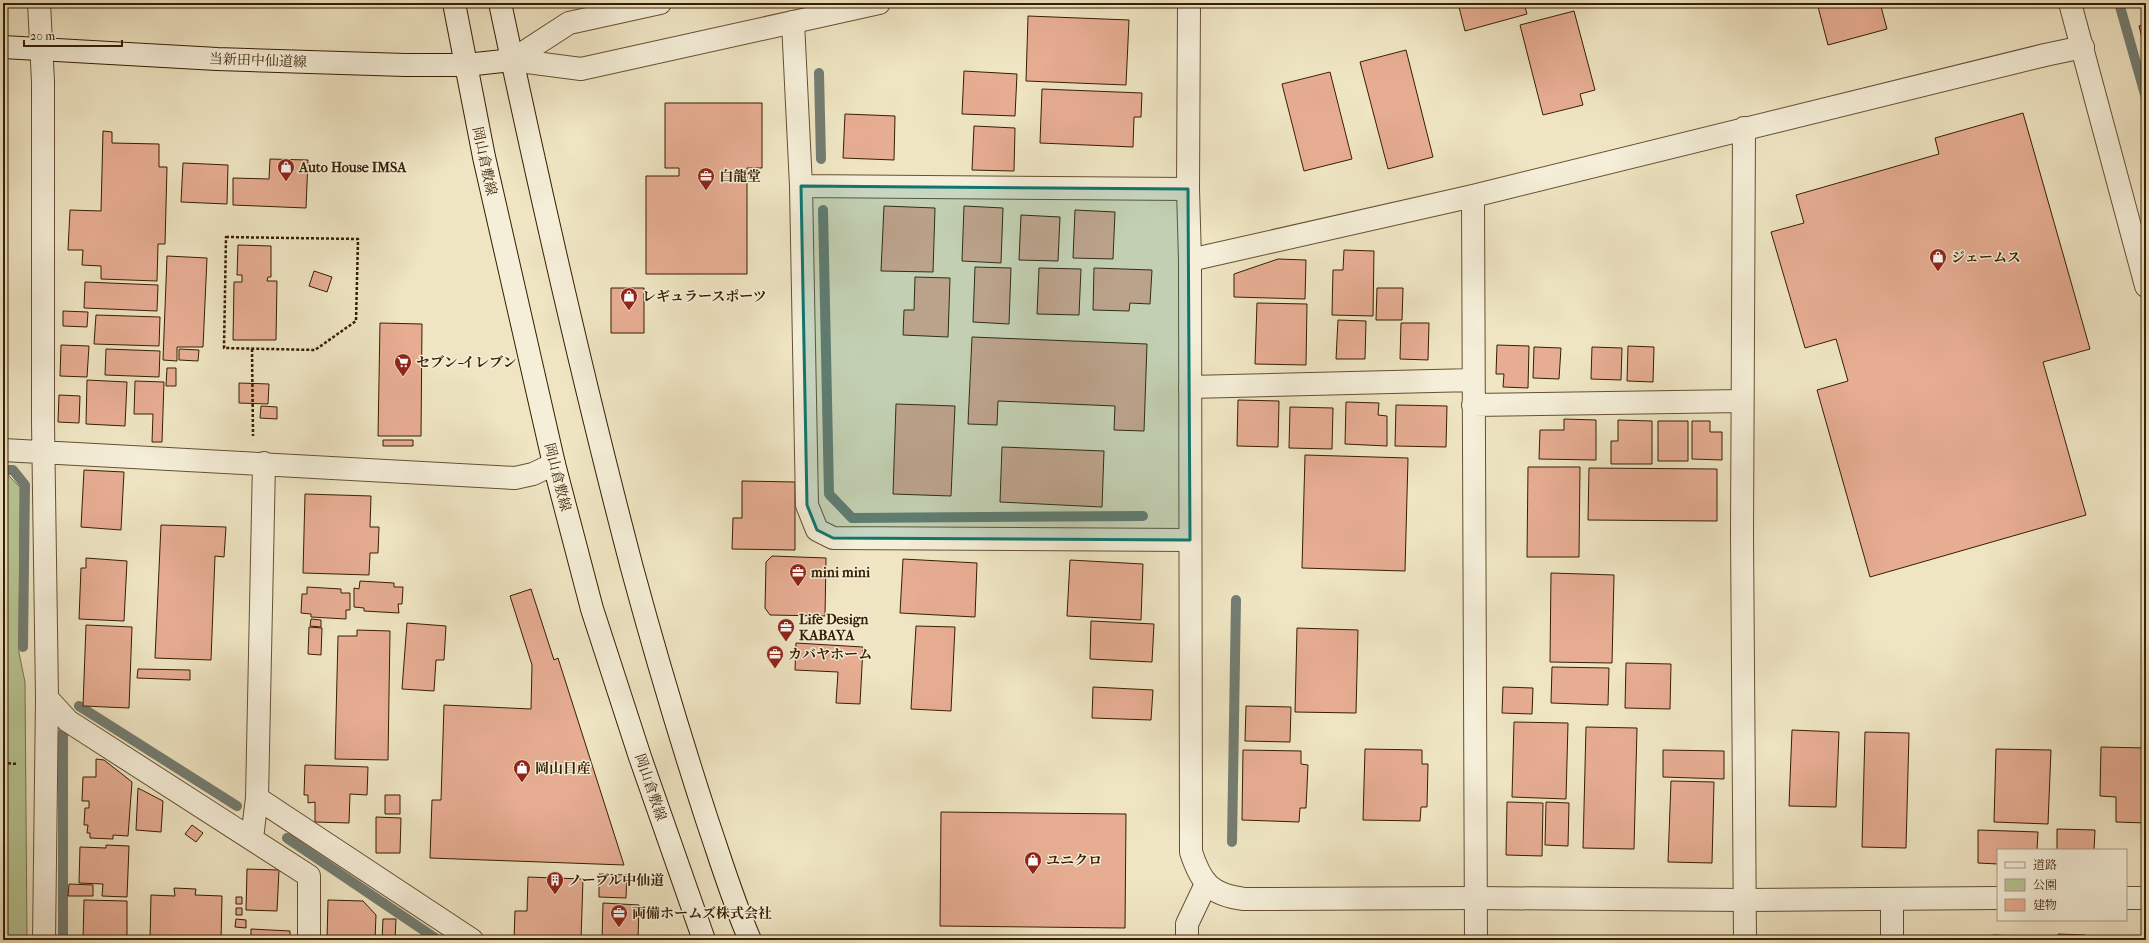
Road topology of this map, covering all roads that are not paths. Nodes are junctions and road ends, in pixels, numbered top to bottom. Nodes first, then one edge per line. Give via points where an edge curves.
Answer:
1 (39, 3) edge
2 (454, 3) edge
3 (500, 3) edge
4 (660, 3) edge
5 (879, 3) edge
6 (1190, 3) edge
7 (2070, 3) edge
8 (793, 22) junction
9 (3, 47) edge
10 (2083, 47) junction
11 (41, 48) junction
12 (512, 60) junction
13 (466, 65) junction
14 (1744, 128) junction
15 (800, 186) junction
16 (1188, 189) junction
17 (1473, 196) junction
18 (1190, 260) junction
19 (2146, 286) edge
20 (1473, 380) junction
21 (1190, 386) junction
22 (1742, 401) junction
23 (1473, 404) junction
24 (3, 450) edge
25 (44, 452) junction
26 (259, 463) junction
27 (554, 464) junction
28 (1190, 540) junction
29 (47, 698) junction
30 (257, 798) junction
31 (252, 838) junction
32 (1206, 884) junction
33 (1476, 898) junction
34 (1997, 898) edge
35 (2127, 898) edge
36 (2146, 898) edge
37 (1892, 899) junction
38 (1745, 900) junction
39 (44, 940) edge
40 (309, 940) edge
41 (472, 940) edge
42 (704, 940) edge
43 (750, 940) edge
44 (1187, 940) edge
45 (1476, 940) edge
46 (1745, 940) edge
47 (1892, 940) edge

1 - 11 street
2 - 13 street, 岡山倉敷線
3 - 12 street
4 - 12 street via 569,23
5 - 8 street
6 - 16 street
7 - 10 street
8 - 12 street via 580,69
8 - 15 street
9 - 11 street, 当新田中仙道線
10 - 14 street
10 - 19 street
11 - 13 street, 当新田中仙道線 via 217,59
11 - 25 street
12 - 13 street, 当新田中仙道線
12 - 43 street via 603,459 655,655 738,913
13 - 27 street, 岡山倉敷線 via 484,157
14 - 17 street
14 - 22 street
15 - 16 street
15 - 28 street via 807,505 817,530 833,538
16 - 18 street
17 - 18 street
17 - 20 street
18 - 21 street
20 - 21 street
20 - 23 street
21 - 28 street
22 - 23 street
22 - 38 street
23 - 33 street
24 - 25 street
25 - 26 street
25 - 29 street
26 - 27 street via 515,478 533,474
26 - 30 street
27 - 42 street, 岡山倉敷線 via 592,609
28 - 32 street via 1190,852
29 - 31 street via 68,721
29 - 39 street
30 - 31 street
30 - 41 street
31 - 40 street via 309,876
32 - 33 street via 1224,897 1244,899
32 - 44 street via 1187,924
33 - 38 street
33 - 45 street
34 - 37 street
35 - 36 street
37 - 38 street
37 - 47 street
38 - 46 street

